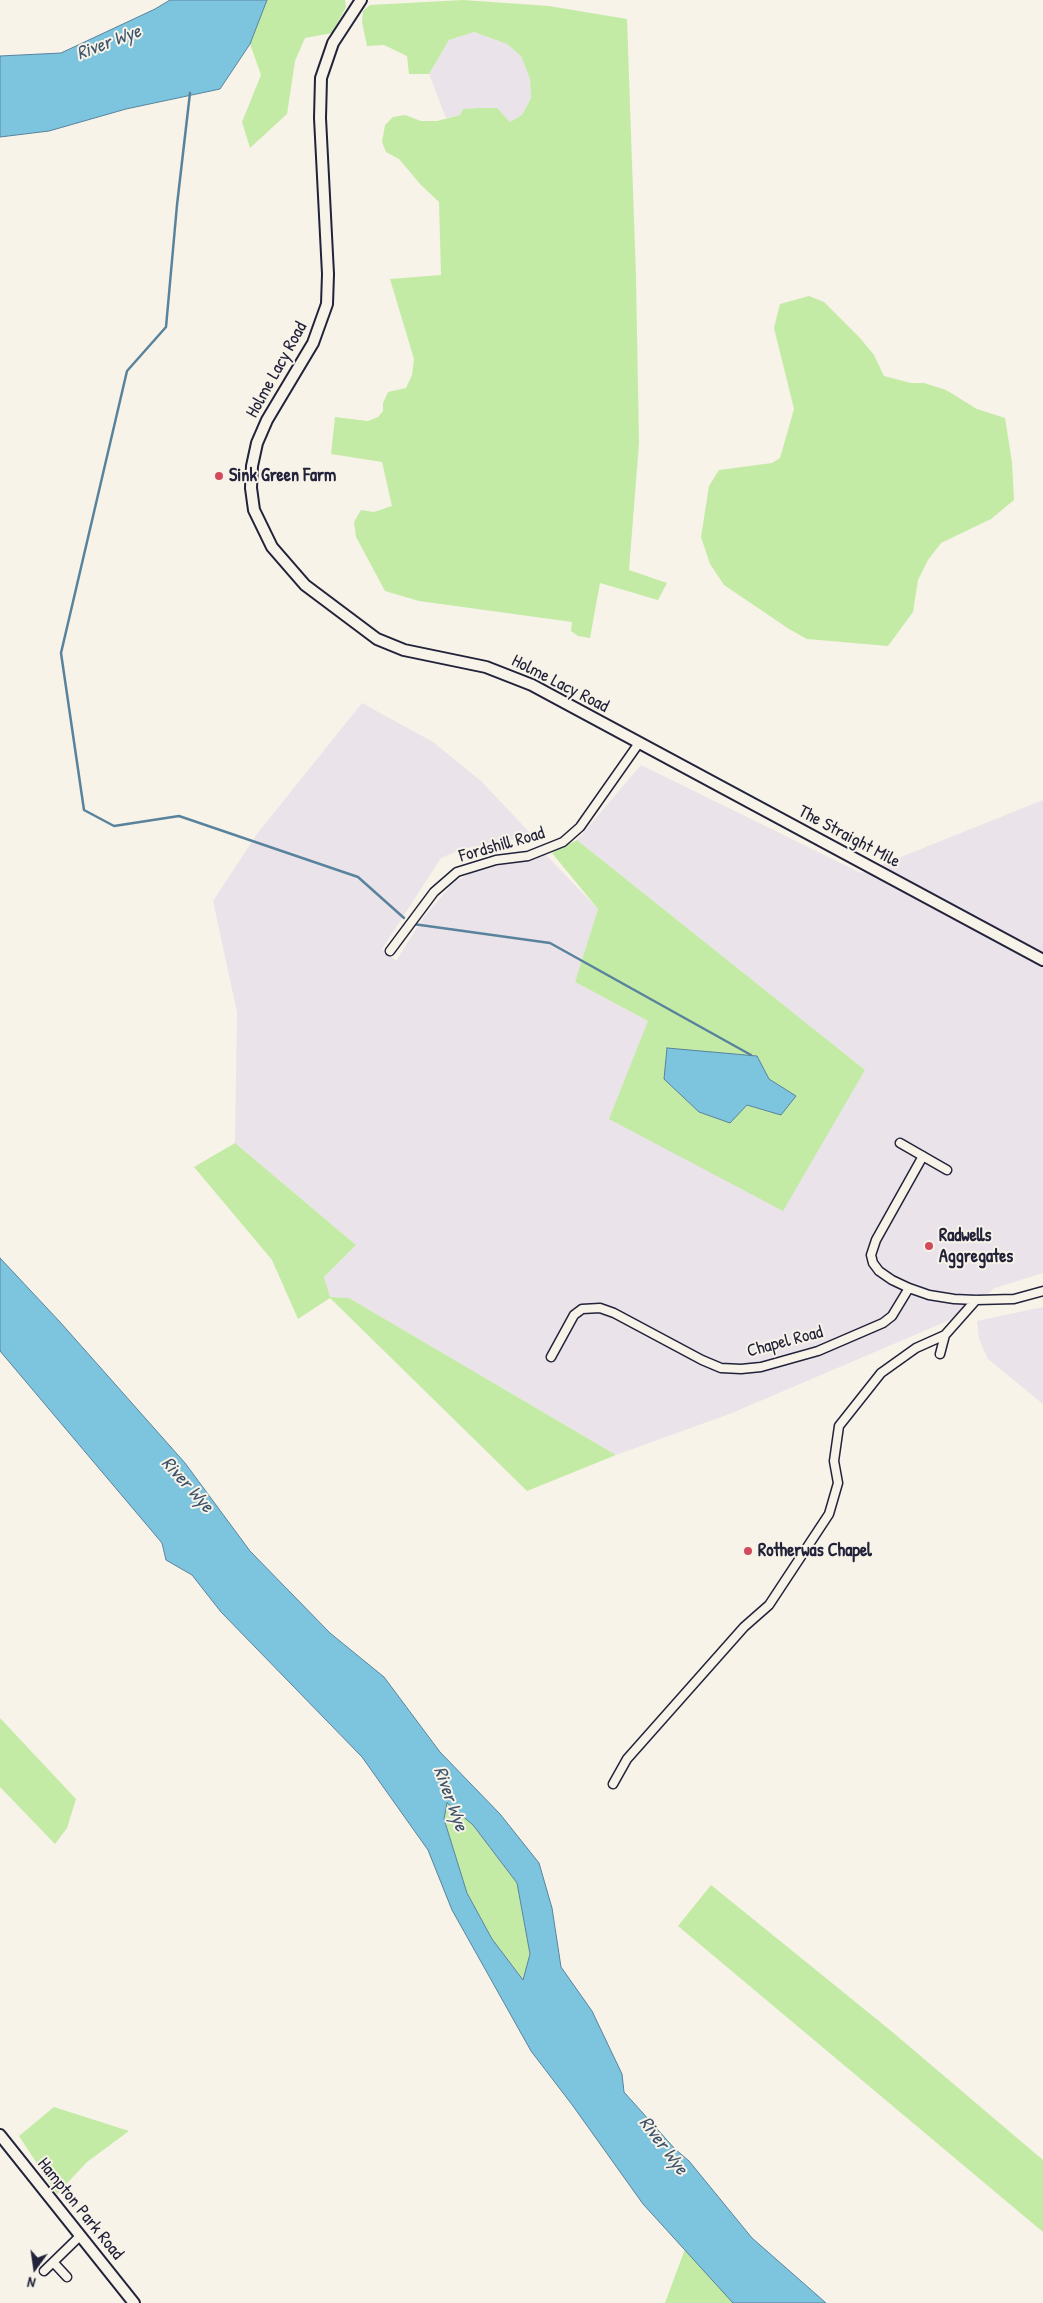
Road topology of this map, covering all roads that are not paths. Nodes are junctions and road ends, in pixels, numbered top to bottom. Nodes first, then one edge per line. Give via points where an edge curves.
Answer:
1 (361, 0) edge
2 (639, 744) junction
3 (390, 951) dead end
4 (1043, 960) edge
5 (900, 1143) dead end
6 (923, 1156) junction
7 (947, 1170) dead end
8 (910, 1288) junction
9 (1043, 1291) edge
10 (976, 1300) junction
11 (945, 1335) junction
12 (940, 1354) dead end
13 (551, 1357) dead end
14 (613, 1784) dead end
15 (0, 2135) edge
16 (80, 2236) junction
17 (54, 2262) junction
18 (44, 2271) dead end
19 (67, 2277) dead end
20 (134, 2303) edge

1 - 2 main road, Holme Lacy Road via 333,43 321,78 327,304 313,343 276,401 257,443 251,488 254,510 272,547 290,569 325,602 377,640 404,650 454,659 518,678
2 - 3 street, Fordshill Road via 580,827 563,842 528,856 496,860 457,872 434,892
2 - 4 main road, The Straight Mile
5 - 6 street
6 - 7 street
6 - 8 street via 876,1240 871,1255 879,1271
8 - 10 street via 930,1295
8 - 13 street, Chapel Road via 892,1316 883,1323 818,1351 761,1367 722,1368 600,1308 582,1309 574,1315
9 - 10 street via 1014,1299
10 - 11 street
11 - 12 street
11 - 14 street via 916,1348 881,1373 845,1419 840,1426 834,1461 838,1483 829,1514 769,1605 744,1627 634,1752
15 - 16 main road, Hampton Park Road
16 - 17 street
16 - 20 main road, Hampton Park Road
17 - 18 street
17 - 19 street

